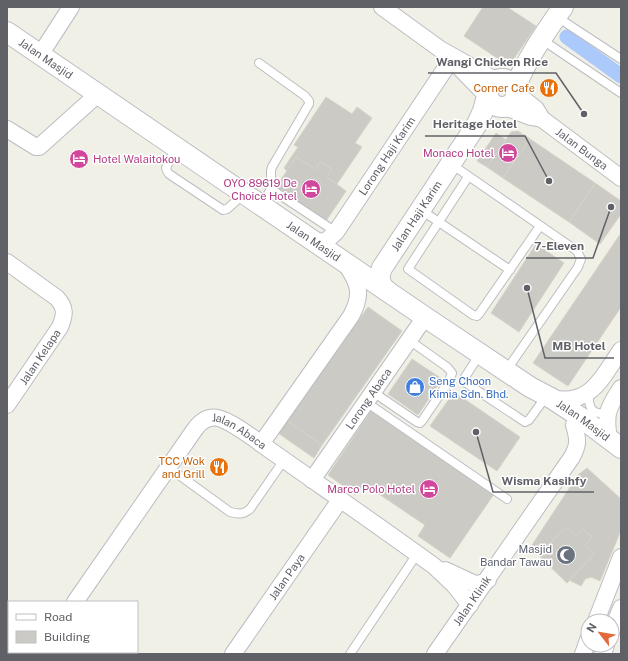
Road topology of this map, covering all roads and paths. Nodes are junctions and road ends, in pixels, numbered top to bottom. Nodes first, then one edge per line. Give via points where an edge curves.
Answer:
1 (71, 7) edge
2 (390, 9) edge
3 (560, 12) edge
4 (7, 32) edge
5 (539, 42) junction
6 (40, 54) junction
7 (446, 55) junction
8 (621, 59) edge
9 (259, 63) dead end
10 (503, 93) junction
11 (621, 93) edge
12 (98, 94) junction
13 (7, 129) edge
14 (176, 147) junction
15 (451, 164) junction
16 (468, 177) junction
17 (621, 178) edge
18 (244, 194) junction
19 (266, 197) junction
20 (420, 210) junction
21 (438, 222) junction
22 (540, 226) junction
23 (336, 232) junction
24 (314, 242) junction
25 (7, 262) edge
26 (344, 263) junction
27 (510, 270) junction
28 (386, 291) junction
29 (425, 317) junction
30 (409, 340) junction
31 (621, 350) edge
32 (480, 354) junction
33 (506, 371) junction
34 (621, 388) edge
35 (589, 393) junction
36 (541, 395) junction
37 (369, 397) junction
38 (7, 405) edge
39 (608, 412) junction
40 (574, 425) junction
41 (261, 444) junction
42 (615, 444) edge
43 (284, 460) junction
44 (621, 462) edge
45 (168, 467) junction
46 (312, 480) junction
47 (507, 499) dead end
48 (340, 500) junction
49 (417, 554) junction
50 (621, 557) edge
51 (434, 566) junction
52 (488, 580) junction
53 (616, 584) edge
54 (76, 601) edge
55 (470, 605) junction
56 (600, 613) edge
57 (233, 654) edge
58 (350, 654) edge
59 (435, 654) edge

1 - 6 street
2 - 7 street, Jalan Bunga
3 - 5 street, Jalan Haji Karim
3 - 8 lane
4 - 6 street, Jalan Masjid
5 - 10 street, Jalan Haji Karim
5 - 11 lane
6 - 12 street, Jalan Masjid
7 - 10 street, Jalan Bunga
7 - 23 street, Lorong Haji Karim
9 - 19 lane via 305,96 309,102 308,108 272,167
10 - 15 street, Jalan Haji Karim
10 - 17 street, Jalan Bunga via 536,109 542,119
12 - 13 street via 39,147
12 - 14 street, Jalan Masjid
14 - 18 street, Jalan Masjid
14 - 18 lane via 166,168 166,171 175,178 223,210
15 - 16 lane
15 - 20 street, Jalan Haji Karim
16 - 21 lane
16 - 22 lane
18 - 19 street, Jalan Masjid
19 - 23 lane
19 - 24 street, Jalan Masjid
20 - 21 lane
20 - 28 street, Jalan Haji Karim via 382,268 379,280
21 - 27 lane
21 - 27 lane via 408,269 473,315 479,314
22 - 27 lane
22 - 33 lane via 577,251 580,259 578,267
23 - 24 street, Lorong Haji Karim via 326,241
24 - 26 street, Jalan Masjid
25 - 38 street, Jalan Kelapa via 57,298 62,303 64,311 60,327
26 - 28 street, Jalan Masjid
26 - 41 street via 358,287 355,309
28 - 29 street, Jalan Masjid
29 - 30 street, Lorong Abaca
29 - 32 street, Jalan Masjid
30 - 37 street, Lorong Abaca
30 - 37 lane via 452,373 422,421 417,422
31 - 35 street
32 - 33 street, Jalan Masjid
32 - 36 lane via 465,378 466,383 525,422 529,420
33 - 36 street, Jalan Masjid
34 - 39 street via 610,404
35 - 36 street via 565,400
35 - 39 lane via 589,407 593,411
36 - 40 street
36 - 42 street, Jalan Masjid via 580,417
37 - 46 street, Lorong Abaca
37 - 47 lane
39 - 42 street via 606,424
40 - 44 street
40 - 52 street, Jalan Klinik via 578,439 572,458
41 - 43 street, Jalan Abaca
41 - 45 street, Jalan Abaca via 225,420 208,418 195,429
43 - 45 lane via 244,514 230,512
43 - 46 street, Jalan Abaca
45 - 54 street, Jalan Abaca
46 - 48 street, Jalan Abaca
48 - 49 street, Jalan Abaca
48 - 57 street, Jalan Paya
49 - 51 street, Jalan Abaca
49 - 58 lane
50 - 53 street
51 - 52 street via 475,584
51 - 55 street via 454,584
52 - 55 street, Jalan Klinik
53 - 56 street
55 - 59 street, Jalan Klinik

